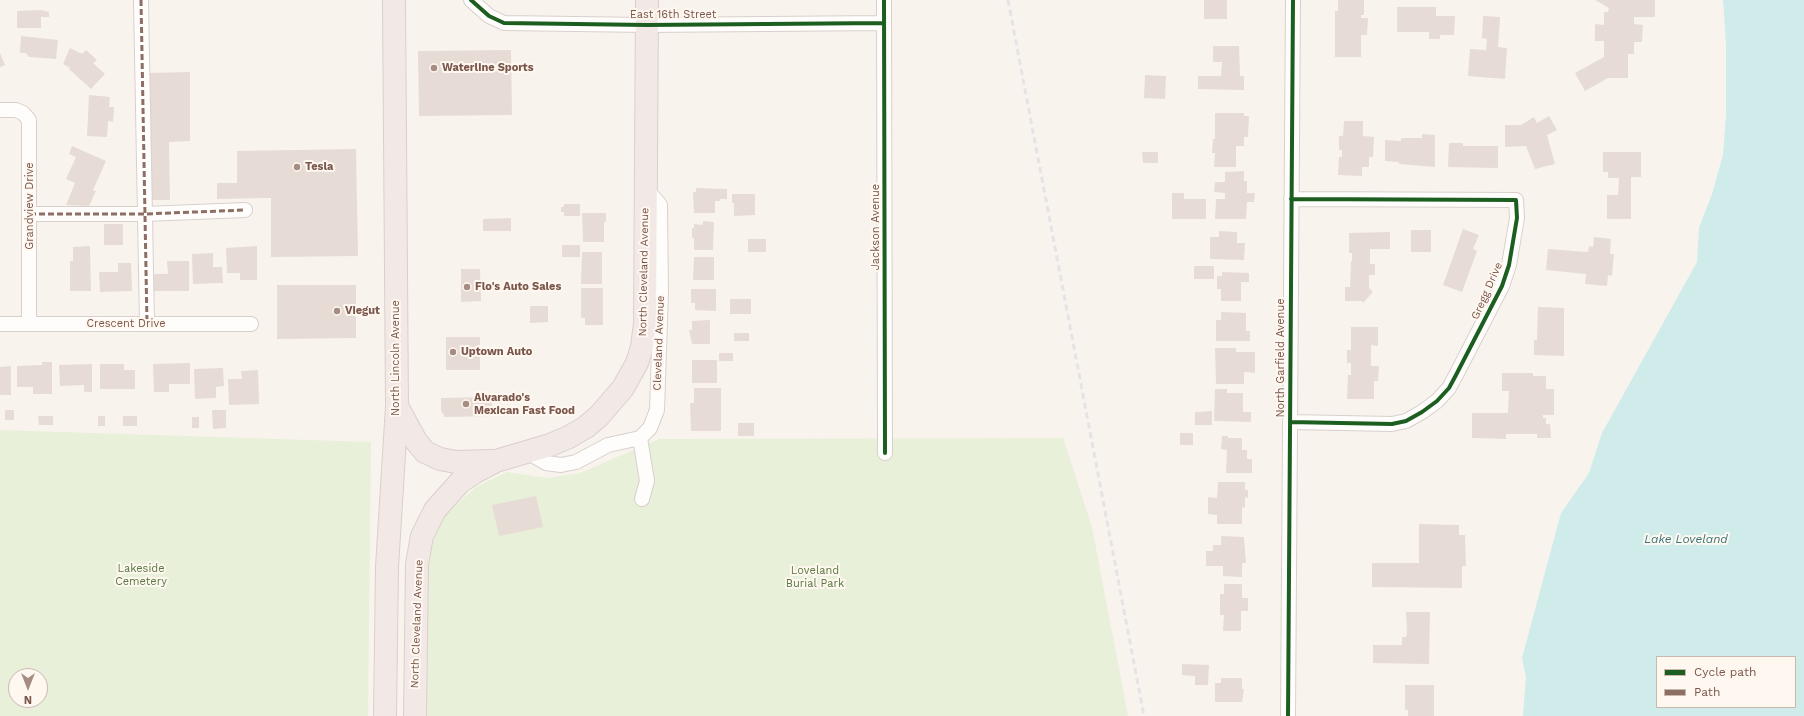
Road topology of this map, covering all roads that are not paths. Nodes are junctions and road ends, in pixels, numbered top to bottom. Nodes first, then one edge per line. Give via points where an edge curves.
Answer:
1 (141, 0) edge
2 (394, 0) edge
3 (471, 0) edge
4 (647, 0) edge
5 (884, 0) edge
6 (1293, 0) edge
7 (884, 23) junction
8 (647, 25) junction
9 (0, 110) edge
10 (645, 187) junction
11 (1292, 199) junction
12 (245, 210) dead end
13 (30, 214) junction
14 (145, 214) junction
15 (0, 324) edge
16 (29, 324) junction
17 (147, 324) junction
18 (251, 324) dead end
19 (397, 406) junction
20 (1290, 422) junction
21 (640, 438) junction
22 (528, 452) junction
23 (885, 453) dead end
24 (496, 461) junction
25 (642, 499) dead end
26 (385, 716) edge
27 (415, 716) edge
28 (1288, 716) edge

1 - 14 street
2 - 19 highway, North Lincoln Avenue
3 - 8 street, East 16th Street via 489,16 504,23
4 - 8 highway, North Cleveland Avenue
5 - 7 street, Jackson Avenue
6 - 11 street, North Garfield Avenue
7 - 8 street, East 16th Street
7 - 23 street, Jackson Avenue
8 - 10 highway, North Cleveland Avenue
9 - 13 street, Grandview Drive via 16,110 29,120
10 - 21 street, Cleveland Avenue via 660,205 661,291 657,410 650,428
10 - 22 highway, North Cleveland Avenue via 645,323 637,363 623,388 594,420 569,437
11 - 20 street, North Garfield Avenue
11 - 20 street, Gregg Drive via 1516,200 1516,218 1510,265 1502,286 1449,388 1437,401 1412,418 1392,424
12 - 14 street
13 - 14 street
13 - 16 street, Grandview Drive
14 - 17 street
15 - 16 street, Crescent Drive
16 - 17 street, Crescent Drive
17 - 18 street, Crescent Drive
19 - 24 highway via 425,452 440,459 456,462
19 - 26 highway, North Lincoln Avenue via 387,567
20 - 28 street, North Garfield Avenue
21 - 22 street via 608,445 576,462 561,465 546,463
21 - 25 street via 647,481
22 - 24 highway, North Cleveland Avenue
24 - 27 highway, North Cleveland Avenue via 460,482 446,496 435,510 422,536 417,564

